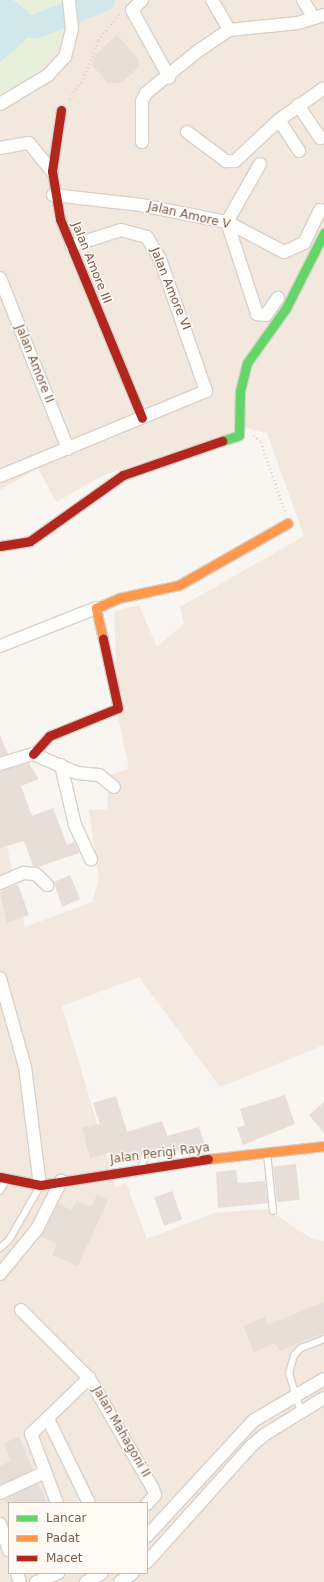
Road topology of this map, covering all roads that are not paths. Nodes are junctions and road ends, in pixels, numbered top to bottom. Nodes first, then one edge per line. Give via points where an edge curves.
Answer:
1 (142, 0) edge
2 (212, 0) edge
3 (303, 0) edge
4 (69, 1) edge
5 (319, 16) edge
6 (230, 30) junction
7 (169, 77) junction
8 (324, 88) edge
9 (0, 104) edge
10 (298, 105) junction
11 (61, 110) road end
12 (279, 120) junction
13 (187, 132) dead end
14 (320, 138) dead end
15 (142, 142) dead end
16 (0, 148) edge
17 (299, 151) dead end
18 (260, 164) dead end
19 (52, 171) junction
20 (53, 195) junction
21 (320, 210) dead end
22 (227, 222) junction
23 (324, 233) edge
24 (71, 246) junction
25 (0, 278) edge
26 (278, 298) dead end
27 (142, 418) junction
28 (68, 449) junction
29 (0, 476) edge
30 (288, 523) road end
31 (0, 546) edge
32 (96, 608) junction
33 (0, 646) edge
34 (33, 754) junction
35 (0, 764) edge
36 (61, 765) junction
37 (114, 787) dead end
38 (91, 860) dead end
39 (0, 884) edge
40 (47, 885) dead end
41 (0, 978) edge
42 (324, 1146) edge
43 (267, 1154) junction
44 (145, 1155) dead end
45 (141, 1167) junction
46 (4, 1178) edge
47 (61, 1181) junction
48 (40, 1185) junction
49 (0, 1191) edge
50 (273, 1211) dead end
51 (0, 1248) edge
52 (0, 1274) edge
53 (21, 1310) dead end
54 (324, 1339) edge
55 (89, 1378) junction
56 (324, 1379) edge
57 (294, 1394) junction
58 (324, 1398) edge
59 (301, 1412) junction
60 (48, 1418) junction
61 (43, 1473) junction
62 (0, 1493) edge
63 (151, 1500) edge
64 (57, 1502) edge
65 (88, 1502) edge
66 (0, 1524) edge
67 (148, 1535) edge
68 (8, 1547) edge
69 (148, 1561) edge
70 (56, 1574) edge
71 (100, 1574) edge
72 (132, 1574) edge
73 (36, 1582) edge
74 (86, 1582) edge
75 (120, 1582) edge

1 - 7 street via 130,8
2 - 6 street
3 - 5 street
4 - 9 street via 69,49 48,74
5 - 6 street
6 - 7 street
7 - 15 street via 146,93 142,101
8 - 10 street
10 - 12 street
10 - 14 street
11 - 19 street, Jalan Amore III
12 - 13 street via 239,158 231,162
12 - 17 street
16 - 19 street via 29,143
18 - 22 street
19 - 20 street, Jalan Amore III
20 - 22 street, Jalan Amore V via 141,205
20 - 24 street, Jalan Amore III
21 - 22 street, Jalan Amore V via 304,243 292,251 284,252
22 - 26 street via 257,314 266,315
23 - 31 street via 286,308 246,363 240,390 239,435 124,475 102,487 30,541
24 - 27 street, Jalan Amore III
24 - 27 street, Jalan Amore VI via 121,230 147,237 160,259 207,386 202,394
25 - 28 street, Jalan Amore II
27 - 28 street
28 - 29 street
30 - 32 street via 286,527 179,585 119,598
32 - 33 street
32 - 34 street via 118,708 49,736
34 - 35 street
34 - 36 street
36 - 37 street via 77,773 99,775
36 - 38 street via 75,825
39 - 40 street via 24,873 36,874
41 - 48 street via 25,1067
42 - 43 street, Jalan Perigi Raya
43 - 45 street, Jalan Perigi Raya
43 - 50 lane
44 - 45 lane
45 - 47 street, Jalan Perigi Raya
46 - 48 street, Jalan Perigi Raya
46 - 49 lane
47 - 48 street, Jalan Perigi Raya
47 - 52 street via 37,1229
48 - 51 lane via 9,1240
53 - 55 street
54 - 57 lane via 301,1348 294,1355 289,1373
55 - 60 street, Jalan Mahagoni II
55 - 63 street, Jalan Mahagoni II
56 - 57 street
57 - 59 lane
57 - 67 street via 234,1438
58 - 59 street
59 - 69 street via 251,1446
60 - 61 street, Jalan Mahagoni II via 31,1434
60 - 65 street
61 - 62 street
61 - 64 street
66 - 68 street
70 - 73 street
71 - 74 street
72 - 75 street

